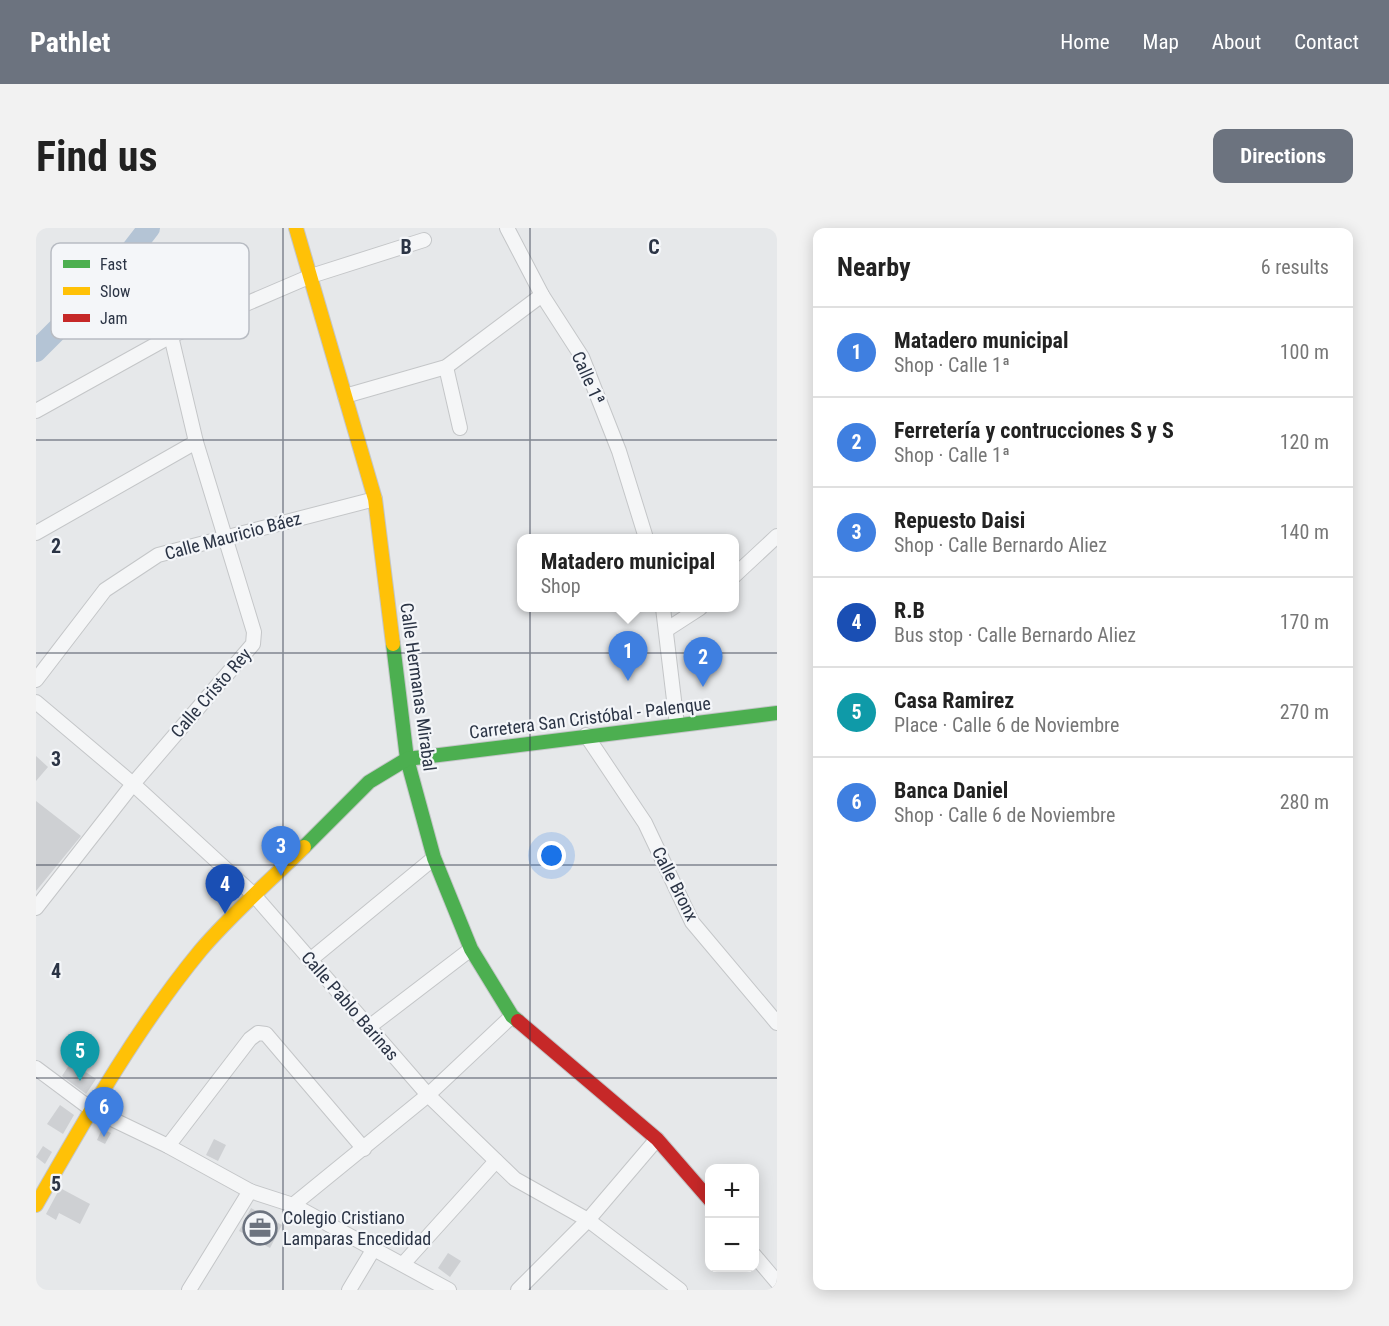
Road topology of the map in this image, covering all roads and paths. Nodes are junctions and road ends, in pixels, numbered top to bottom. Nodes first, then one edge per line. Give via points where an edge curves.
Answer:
1 (296, 228) edge
2 (507, 228) edge
3 (424, 240) dead end
4 (311, 276) junction
5 (542, 295) junction
6 (249, 303) edge
7 (166, 339) edge
8 (172, 339) edge
9 (446, 367) junction
10 (345, 396) junction
11 (36, 411) edge
12 (460, 429) dead end
13 (196, 442) junction
14 (375, 499) junction
15 (36, 533) edge
16 (645, 534) edge
17 (226, 536) junction
18 (777, 537) edge
19 (739, 572) edge
20 (664, 612) edge
21 (694, 612) edge
22 (666, 630) junction
23 (36, 680) edge
24 (36, 702) edge
25 (777, 713) edge
26 (677, 725) junction
27 (586, 735) junction
28 (407, 759) junction
29 (133, 784) junction
30 (434, 858) junction
31 (254, 895) junction
32 (36, 908) edge
33 (471, 949) junction
34 (310, 960) junction
35 (512, 1016) junction
36 (777, 1023) edge
37 (369, 1028) junction
38 (36, 1068) edge
39 (428, 1095) junction
40 (92, 1109) junction
41 (657, 1139) junction
42 (168, 1146) junction
43 (364, 1149) junction
44 (496, 1161) junction
45 (250, 1191) junction
46 (705, 1194) edge
47 (36, 1205) edge
48 (293, 1205) junction
49 (588, 1220) junction
50 (373, 1250) junction
51 (759, 1261) edge
52 (402, 1264) junction
53 (777, 1282) edge
54 (189, 1290) edge
55 (349, 1290) edge
56 (449, 1290) edge
57 (518, 1290) edge
58 (680, 1290) edge

1 - 4 street, Calle Hermanas Mirabal
2 - 5 street, Calle 1ª
3 - 4 street
4 - 6 street
4 - 10 street, Calle Hermanas Mirabal
5 - 9 street
5 - 16 street, Calle 1ª via 582,357 619,451
7 - 11 street
8 - 13 street, Calle Cristo Rey
9 - 10 street
9 - 12 street
10 - 14 street, Calle Hermanas Mirabal
13 - 15 street
13 - 17 street, Calle Cristo Rey
14 - 17 street, Calle Mauricio Báez
14 - 28 street, Calle Hermanas Mirabal
17 - 23 street, Calle Mauricio Báez via 158,555 105,590
17 - 29 street, Calle Cristo Rey via 254,632 253,644
18 - 19 street
20 - 22 street
21 - 22 street
22 - 26 street
24 - 29 street, Calle Pablo Barinas
25 - 26 street, Carretera San Cristóbal - Palenque
26 - 27 street, Carretera San Cristóbal - Palenque
27 - 28 street, Carretera San Cristóbal - Palenque
27 - 36 street, Calle Bronx via 645,823 692,922
28 - 30 street, Calle Hermanas Mirabal
28 - 31 street via 369,782
29 - 31 street, Calle Pablo Barinas
29 - 32 street, Calle Cristo Rey
30 - 33 street, Calle Hermanas Mirabal
30 - 34 street
31 - 34 street, Calle Pablo Barinas
31 - 40 street via 195,958 157,1008
33 - 35 street, Calle Hermanas Mirabal
33 - 37 street
34 - 37 street, Calle Pablo Barinas
35 - 39 street
35 - 41 street, Calle Hermanas Mirabal
37 - 39 street, Calle Pablo Barinas
38 - 40 street
39 - 43 street
39 - 44 street, Calle Pablo Barinas
40 - 42 street
40 - 47 street
41 - 46 street, Calle Hermanas Mirabal
41 - 49 street
42 - 43 street via 258,1032 266,1034
42 - 45 street
43 - 48 street
44 - 49 street, Calle Pablo Barinas via 515,1179
44 - 52 street
45 - 48 street
45 - 54 street
48 - 50 street
49 - 57 street
49 - 58 street, Calle Pablo Barinas
50 - 52 street
50 - 55 street
51 - 53 street
52 - 56 street

